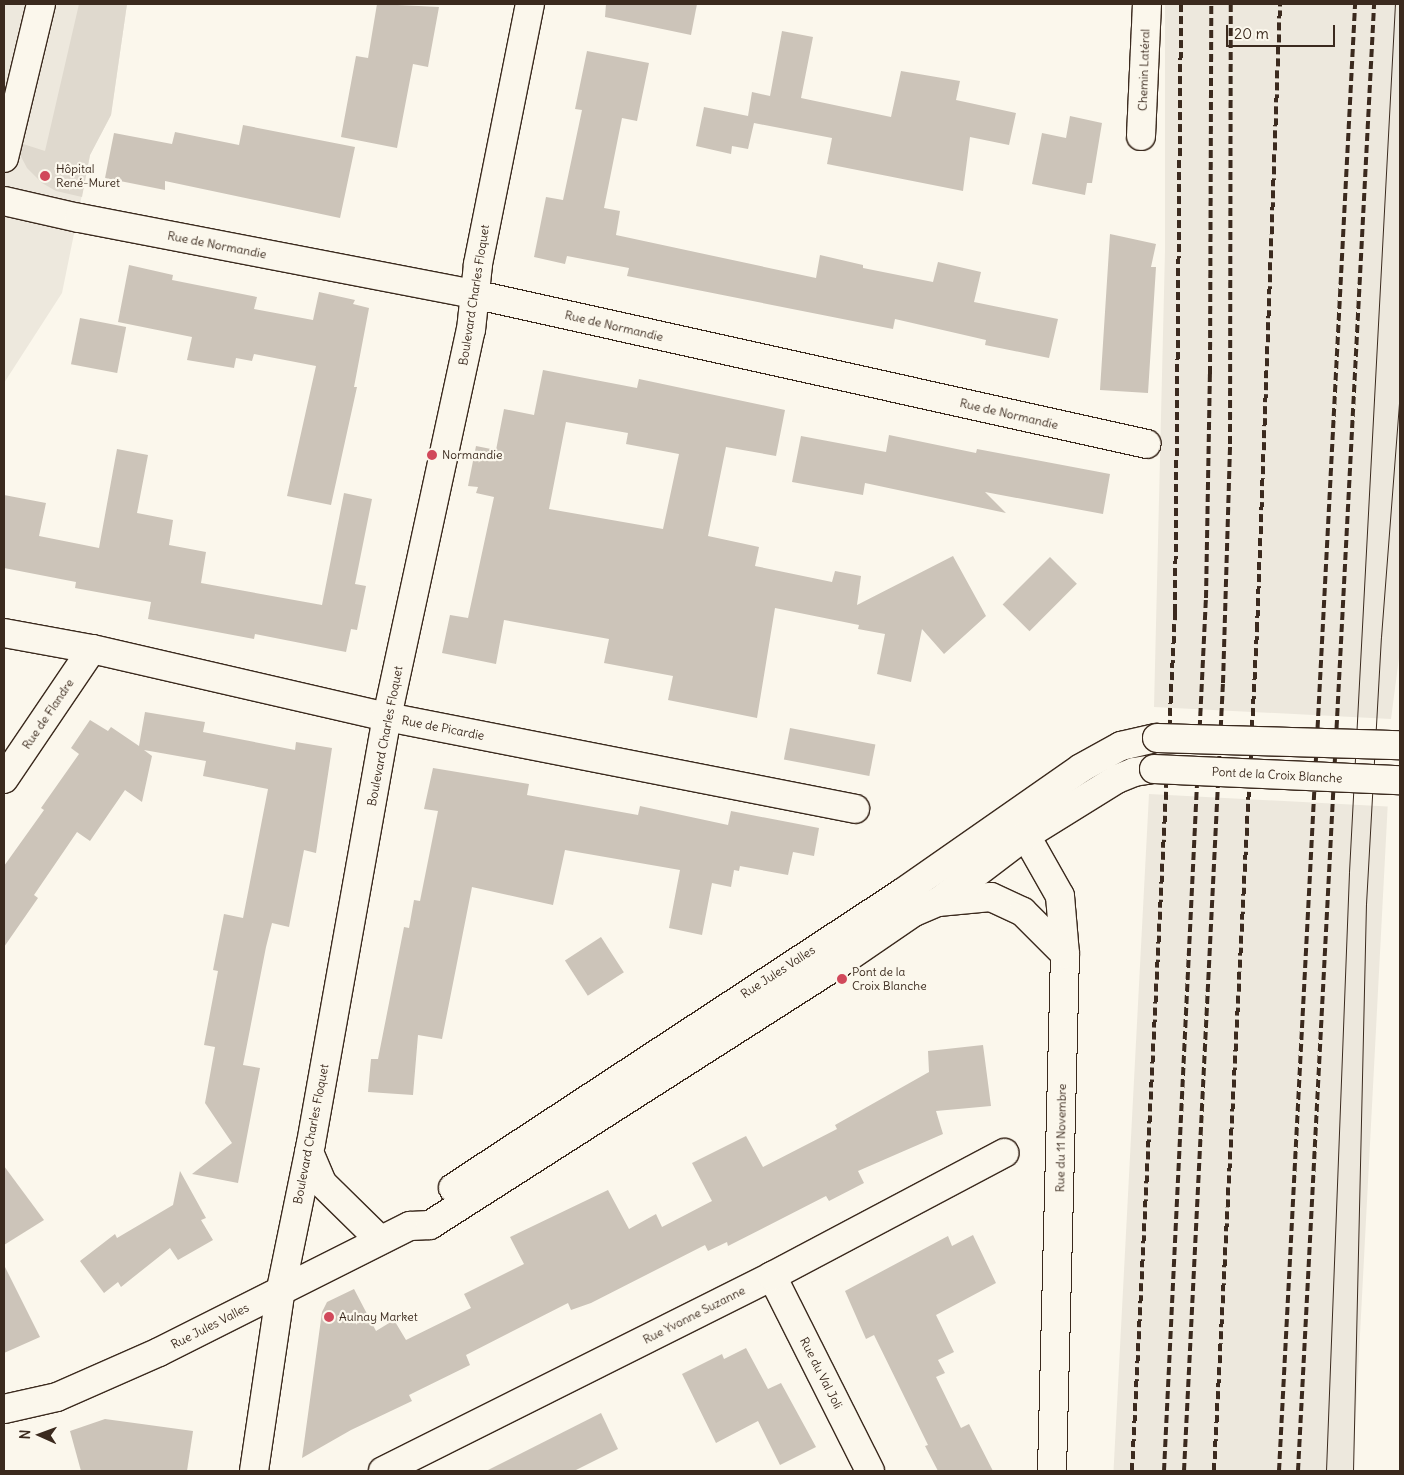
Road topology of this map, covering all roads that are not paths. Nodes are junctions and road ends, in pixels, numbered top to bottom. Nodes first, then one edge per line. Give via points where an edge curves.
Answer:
1 (41, 4) edge
2 (530, 4) edge
3 (1147, 4) edge
4 (1141, 136) dead end
5 (4, 158) edge
6 (4, 201) edge
7 (473, 294) junction
8 (1147, 444) dead end
9 (4, 633) edge
10 (92, 649) junction
11 (387, 717) junction
12 (1400, 745) edge
13 (1154, 770) joint
14 (4, 779) edge
15 (1400, 780) edge
16 (855, 809) dead end
17 (1020, 826) junction
18 (938, 902) junction
19 (1065, 954) junction
20 (309, 1152) junction
21 (1004, 1153) dead end
22 (410, 1226) junction
23 (380, 1240) junction
24 (772, 1276) junction
25 (281, 1290) junction
26 (4, 1409) edge
27 (254, 1471) edge
28 (383, 1471) edge
29 (870, 1471) edge
30 (1052, 1471) edge

1 - 5 street
2 - 7 street, Boulevard Charles Floquet
3 - 4 street, Chemin Latéral
6 - 7 street, Rue de Normandie
7 - 8 street, Rue de Normandie
7 - 11 street, Boulevard Charles Floquet via 471,330
9 - 10 street, Rue de Picardie
10 - 11 street, Rue de Picardie
10 - 14 street, Rue de Flandre
11 - 16 street, Rue de Picardie
11 - 20 street, Boulevard Charles Floquet
12 - 17 street, Rue Jules Valles, bridge via 1157,738 1121,746 1102,755
13 - 15 street, Pont de la Croix Blanche, bridge
13 - 17 street, Rue Jules Valles via 1134,772 1117,779
17 - 18 street, Rue Jules Valles
17 - 19 street, Rue du 11 Novembre via 1060,896
17 - 22 street, Rue Jules Valles via 422,1209
18 - 19 street via 991,897 1023,912
18 - 22 street, Rue Jules Valles via 914,912 430,1225
19 - 30 street, Rue du 11 Novembre
20 - 23 street via 322,1183
20 - 25 street, Boulevard Charles Floquet
21 - 24 street, Rue Yvonne Suzanne
22 - 23 street, Rue Jules Valles
23 - 25 street, Rue Jules Valles
24 - 28 street, Rue Yvonne Suzanne
24 - 29 street, Rue du Val Joli
25 - 26 street, Rue Jules Valles via 159,1352 57,1397
25 - 27 street, Boulevard Charles Floquet

